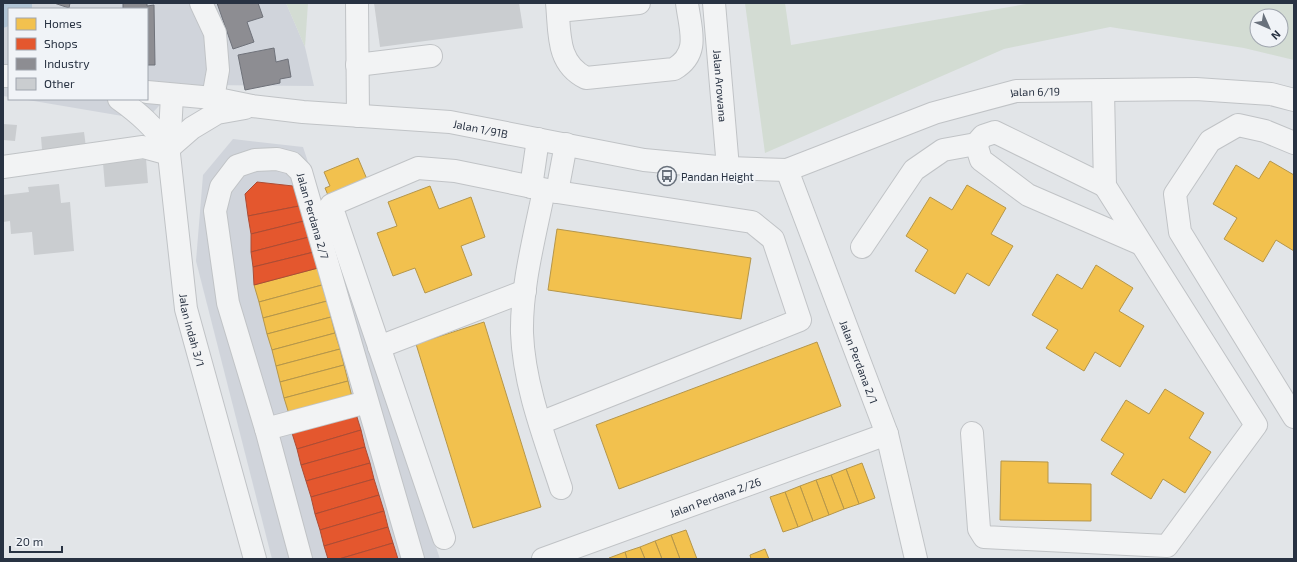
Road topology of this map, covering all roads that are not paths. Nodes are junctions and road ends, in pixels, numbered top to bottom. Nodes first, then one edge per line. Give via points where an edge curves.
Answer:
1 (201, 3) edge
2 (357, 3) edge
3 (639, 3) edge
4 (687, 3) edge
5 (714, 3) edge
6 (558, 7) edge
7 (431, 56) dead end
8 (357, 65) junction
9 (1103, 91) junction
10 (148, 92) edge
11 (172, 95) junction
12 (213, 98) junction
13 (120, 100) edge
14 (1294, 100) edge
15 (252, 106) junction
16 (358, 116) junction
17 (538, 139) junction
18 (566, 144) junction
19 (976, 144) junction
20 (1294, 144) edge
21 (169, 151) junction
22 (3, 167) edge
23 (728, 168) junction
24 (787, 170) junction
25 (1105, 186) junction
26 (544, 190) junction
27 (1141, 244) junction
28 (862, 247) dead end
29 (525, 291) junction
30 (379, 347) junction
31 (367, 402) junction
32 (1294, 417) edge
33 (540, 423) junction
34 (266, 429) junction
35 (972, 433) dead end
36 (887, 434) junction
37 (561, 488) dead end
38 (444, 538) dead end
39 (579, 553) edge
40 (255, 559) edge
41 (301, 559) edge
42 (413, 559) edge
43 (543, 559) edge
44 (916, 559) edge

1 - 12 street via 215,33 218,70
2 - 8 street
3 - 6 street
4 - 6 street via 692,48 683,64 674,69 586,78 576,73 563,55
5 - 23 street, Jalan Arowana
7 - 8 street
8 - 16 street
9 - 14 street, Jalan 6/19 via 1196,89 1271,94
9 - 24 street, Jalan 6/19 via 1016,92 934,114
9 - 25 street
10 - 11 street, Jalan 1/91B
11 - 12 street, Jalan 1/91B
11 - 21 street, Jalan Indah 3/1
12 - 15 street, Jalan 1/91B
13 - 21 street via 155,128
15 - 16 street, Jalan 1/91B
15 - 21 street via 217,113 192,128
16 - 17 street, Jalan 1/91B via 450,122
17 - 18 street, Jalan 1/91B
17 - 26 street
18 - 23 street, Jalan 1/91B via 644,160
18 - 26 street
19 - 25 street via 983,136 995,132
19 - 27 street via 981,160 1028,196
19 - 28 street via 943,150 914,170
20 - 32 street via 1265,131 1238,125 1210,141 1175,194 1180,232
21 - 22 street via 143,147
21 - 40 street, Jalan Indah 3/1 via 186,309
23 - 24 street, Jalan 1/91B
24 - 36 street, Jalan Perdana 2/1
25 - 27 street
26 - 29 street
26 - 30 street via 455,171 418,168 331,205
26 - 33 street via 752,222 773,239 800,320
27 - 35 street via 1256,425 1167,546 984,537 980,529
29 - 30 street
29 - 33 street via 522,333 526,368
30 - 38 street
31 - 34 street
31 - 34 street, Jalan Perdana 2/7 via 301,172 292,163 277,159 255,160 237,166 221,187 215,210 228,303
31 - 42 street, Jalan Perdana 2/7
33 - 37 street
34 - 41 street, Jalan Perdana 2/7
36 - 39 street, Jalan Perdana 2/26
36 - 44 street, Jalan Perdana 2/1
39 - 43 street, Jalan Perdana 2/26

